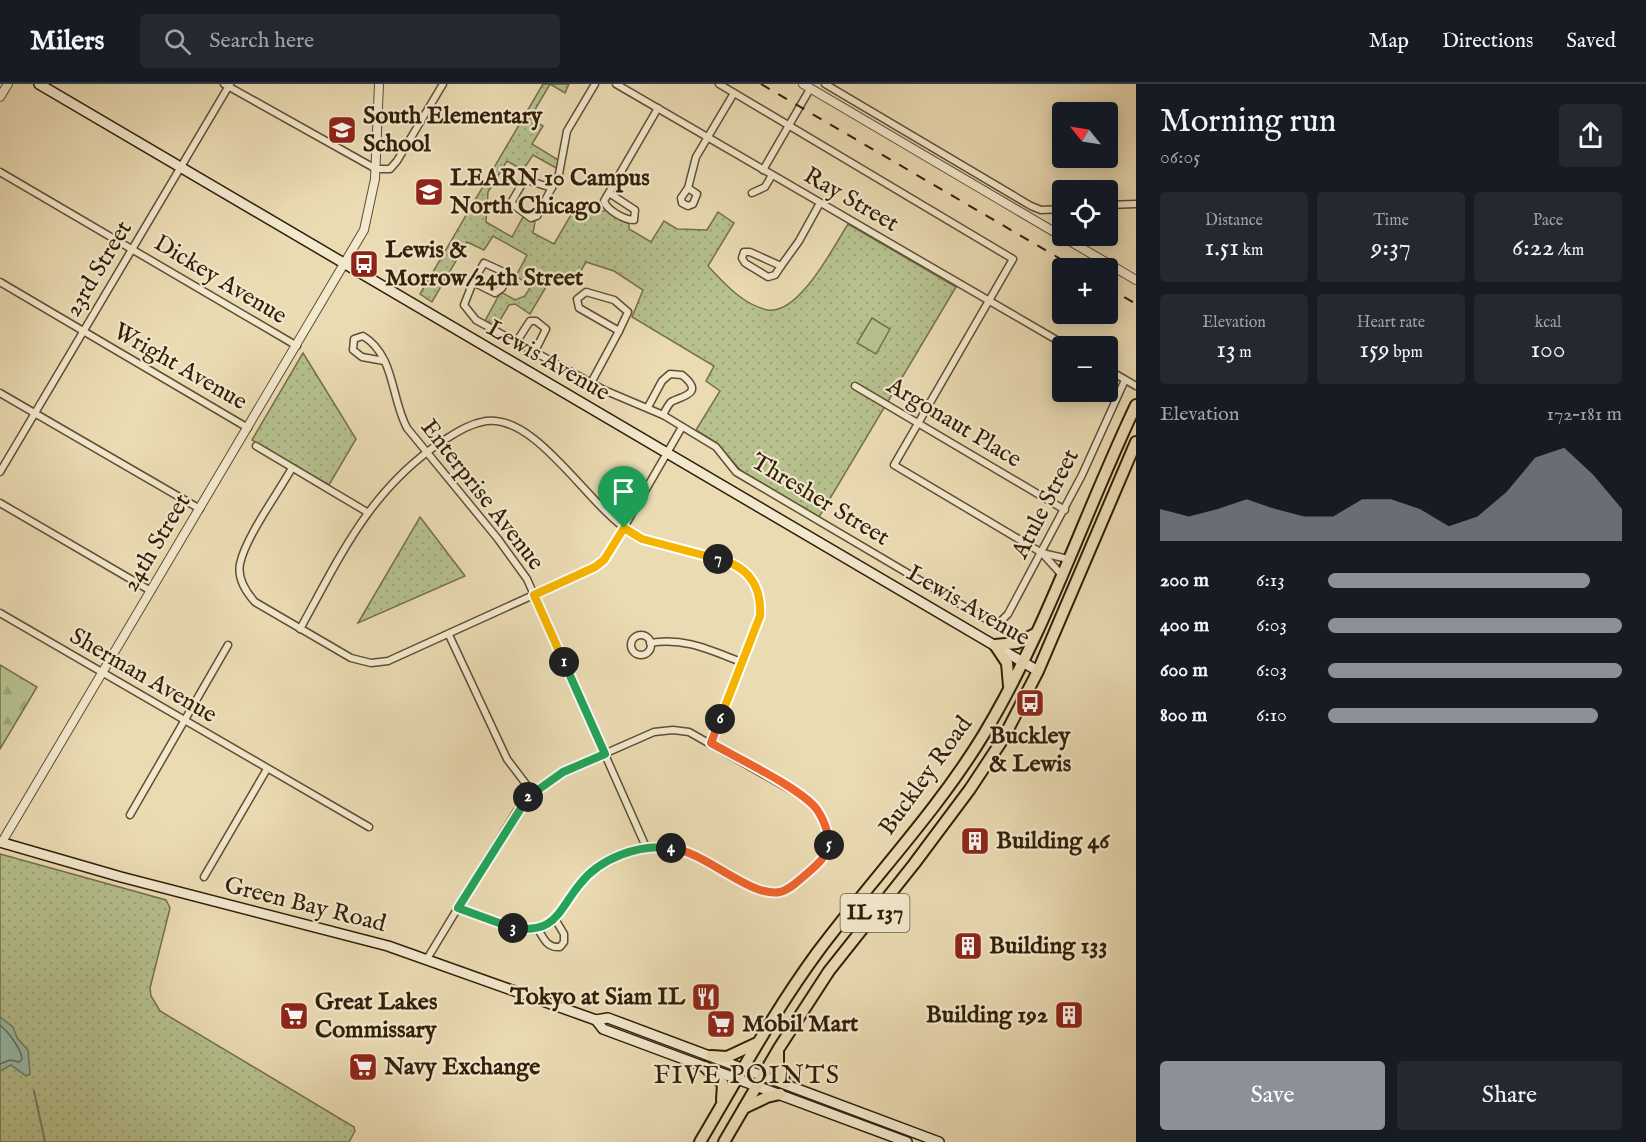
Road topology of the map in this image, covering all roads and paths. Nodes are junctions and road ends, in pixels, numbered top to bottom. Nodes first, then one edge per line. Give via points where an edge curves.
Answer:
1 (8, 84) edge
2 (39, 84) edge
3 (379, 84) edge
4 (442, 84) edge
5 (595, 84) edge
6 (616, 84) edge
7 (718, 84) edge
8 (802, 84) edge
9 (825, 84) edge
10 (227, 85) edge
11 (810, 89) junction
12 (734, 93) junction
13 (0, 97) edge
14 (658, 108) junction
15 (789, 126) junction
16 (708, 138) junction
17 (179, 167) junction
18 (376, 169) junction
19 (763, 170) junction
20 (0, 172) edge
21 (772, 175) junction
22 (552, 188) junction
23 (688, 188) dead end
24 (609, 193) junction
25 (752, 193) dead end
26 (820, 203) junction
27 (1136, 204) edge
28 (1118, 205) edge
29 (1052, 209) edge
30 (132, 249) junction
31 (345, 264) junction
32 (781, 266) junction
33 (1136, 280) edge
34 (0, 282) edge
35 (473, 282) junction
36 (989, 302) junction
37 (83, 331) junction
38 (619, 331) junction
39 (1052, 338) edge
40 (517, 341) junction
41 (297, 346) junction
42 (535, 351) junction
43 (384, 361) junction
44 (1118, 376) edge
45 (1125, 380) junction
46 (591, 383) junction
47 (855, 386) dead end
48 (1136, 386) edge
49 (0, 393) edge
50 (1136, 405) edge
51 (648, 407) junction
52 (35, 413) junction
53 (663, 415) junction
54 (918, 423) junction
55 (682, 427) junction
56 (248, 428) junction
57 (1136, 442) edge
58 (256, 446) dead end
59 (426, 453) junction
60 (666, 453) junction
61 (292, 468) junction
62 (0, 472) edge
63 (0, 503) edge
64 (200, 509) junction
65 (1065, 510) junction
66 (367, 512) junction
67 (624, 528) junction
68 (1042, 553) junction
69 (1068, 559) junction
70 (1061, 574) junction
71 (151, 591) junction
72 (534, 595) junction
73 (0, 613) edge
74 (982, 617) joint
75 (300, 629) junction
76 (1035, 634) junction
77 (449, 635) junction
78 (651, 643) dead end
79 (228, 645) dead end
80 (995, 645) junction
81 (741, 662) junction
82 (1023, 662) junction
83 (1038, 671) junction
84 (103, 673) junction
85 (1010, 688) junction
86 (184, 721) junction
87 (711, 743) junction
88 (605, 754) junction
89 (267, 769) junction
90 (956, 779) junction
91 (970, 789) junction
92 (532, 792) junction
93 (130, 815) dead end
94 (369, 827) dead end
95 (1, 842) edge
96 (646, 847) junction
97 (204, 876) dead end
98 (458, 908) junction
99 (555, 919) junction
100 (538, 929) junction
101 (427, 959) junction
102 (596, 1020) junction
103 (760, 1041) junction
104 (779, 1048) junction
105 (711, 1056) junction
106 (705, 1067) junction
107 (744, 1068) junction
108 (763, 1075) junction
109 (738, 1078) junction
110 (785, 1083) junction
111 (757, 1085) junction
112 (780, 1094) junction
113 (744, 1108) junction
114 (718, 1112) junction
115 (700, 1142) edge
116 (724, 1142) edge
117 (907, 1142) edge
118 (939, 1142) edge

1 - 13 street
2 - 17 main road, Lewis Avenue
3 - 18 street, 24th Street
4 - 18 street via 397,161 390,169
5 - 22 street via 567,131 560,174
6 - 14 street, Ray Street
7 - 12 street
8 - 11 street
9 - 29 street via 1031,206
10 - 17 street, 23rd Street
10 - 18 street
11 - 15 street
11 - 33 street
12 - 15 street
12 - 16 street
14 - 16 street, Ray Street
14 - 24 street
15 - 19 street
15 - 36 street via 1012,259
16 - 19 street, Ray Street
16 - 23 street via 691,168
17 - 30 street, 23rd Street
17 - 31 main road, Lewis Avenue
18 - 31 street, 24th Street via 367,221
19 - 21 street, Ray Street
20 - 30 street, Dickey Avenue
21 - 25 street via 765,187
21 - 26 street, Ray Street
22 - 22 street via 523,182 512,203 535,218
24 - 24 street via 635,210 634,219 626,219 606,206 604,201
26 - 32 street
26 - 36 street, Ray Street
27 - 28 street
30 - 37 street, 23rd Street
30 - 41 street, Dickey Avenue
31 - 41 street, 24th Street
31 - 60 main road, Lewis Avenue
32 - 32 street via 768,277 742,258 744,252 750,252
34 - 37 street, Wright Avenue
35 - 35 street via 495,293 502,288 506,274 484,263
35 - 40 street, Thresher Street via 464,305 471,316
36 - 39 street, Ray Street
36 - 54 street
37 - 52 street, 23rd Street
37 - 56 street, Wright Avenue
38 - 38 street via 629,315 624,307 603,296 586,292 579,295 579,308
38 - 46 street
40 - 42 street, Thresher Street
40 - 42 street via 530,321 536,321 546,329
41 - 56 street, 24th Street
42 - 46 street, Thresher Street
43 - 43 street, Enterprise Avenue via 368,339 354,339 352,350 357,355
43 - 59 street, Enterprise Avenue via 402,420
44 - 45 street
45 - 48 street
45 - 65 street, Atule Street
46 - 51 street, Thresher Street
47 - 54 street, Argonaut Place
49 - 52 street
50 - 69 highway, Buckley Road / IL 137
51 - 53 street, Thresher Street
51 - 53 street via 662,381 670,374 682,375 690,384 690,393 671,402
52 - 62 street, 23rd Street
52 - 64 street
53 - 55 street, Thresher Street
54 - 65 street, Argonaut Place
54 - 68 street via 894,465
55 - 60 street
55 - 74 street, Thresher Street via 716,447 736,472
56 - 64 street, 24th Street
57 - 83 highway, Buckley Road / IL 137
58 - 61 street
59 - 66 street
59 - 67 street via 474,423 502,421 516,425 542,445 608,517
59 - 72 street, Enterprise Avenue via 518,564
60 - 67 street
60 - 80 main road, Lewis Avenue
61 - 66 street
61 - 75 street via 245,549 240,579 255,602
63 - 71 street
64 - 71 street, 24th Street
65 - 68 street, Atule Street
66 - 75 street
67 - 72 street via 604,560 595,567
67 - 81 street via 642,539 727,561 752,578 761,603 760,616
68 - 69 street
68 - 70 street
68 - 74 street, Atule Street via 1004,619 998,624
69 - 70 highway, Buckley Road / IL 137
70 - 76 highway, Buckley Road / IL 137
71 - 84 street, 24th Street
72 - 77 street
72 - 88 street, Enterprise Avenue
73 - 84 street, Sherman Avenue
75 - 77 street via 351,658 370,663 402,656
76 - 80 highway via 1017,643
76 - 82 highway, Buckley Road / IL 137
77 - 92 street via 507,759
78 - 81 street via 690,642
79 - 86 street
80 - 82 main road, Lewis Avenue
80 - 85 highway via 1007,663
81 - 87 street
82 - 83 main road, Lewis Avenue
82 - 85 highway, Buckley Road / IL 137
83 - 91 highway, Buckley Road / IL 137 via 1003,739
84 - 86 street, Sherman Avenue
84 - 95 street, 24th Street
85 - 90 highway, Buckley Road / IL 137
86 - 89 street, Sherman Avenue
86 - 93 street
87 - 88 street via 689,732 673,730 654,732
87 - 96 street via 814,806 830,844 823,858 792,887 782,892 761,891 699,855 683,849
88 - 92 street via 563,772
88 - 96 street, Enterprise Avenue
89 - 94 street, Sherman Avenue
89 - 97 street
90 - 91 highway
90 - 103 highway, Buckley Road / IL 137 via 818,952
91 - 104 highway, Buckley Road / IL 137 via 828,971
92 - 98 street
95 - 101 main road, Green Bay Road
96 - 99 street via 607,861 593,871 580,882
98 - 100 street via 511,928
98 - 101 street
99 - 100 street
99 - 100 street via 564,934 560,947 547,944
101 - 102 main road, Green Bay Road
102 - 105 main road, Green Bay Road via 608,1018
102 - 106 main road, Green Bay Road via 603,1029
103 - 105 highway via 727,1057
103 - 107 highway, Buckley Road / IL 137
104 - 108 highway, Buckley Road / IL 137
104 - 110 highway via 778,1064
105 - 107 main road, Green Bay Road
106 - 109 main road, Green Bay Road
106 - 114 highway via 723,1084
107 - 108 main road, Green Bay Road
107 - 109 highway, Buckley Road / IL 137
108 - 110 main road, Green Bay Road
108 - 111 highway, Buckley Road / IL 137
109 - 111 main road, Green Bay Road
109 - 114 highway, Buckley Road / IL 137
110 - 118 main road, Green Bay Road
111 - 112 main road, Green Bay Road
111 - 113 highway, Buckley Road / IL 137
112 - 113 highway
112 - 117 main road, Green Bay Road
113 - 116 highway, Buckley Road / IL 137
114 - 115 highway, Buckley Road / IL 137

